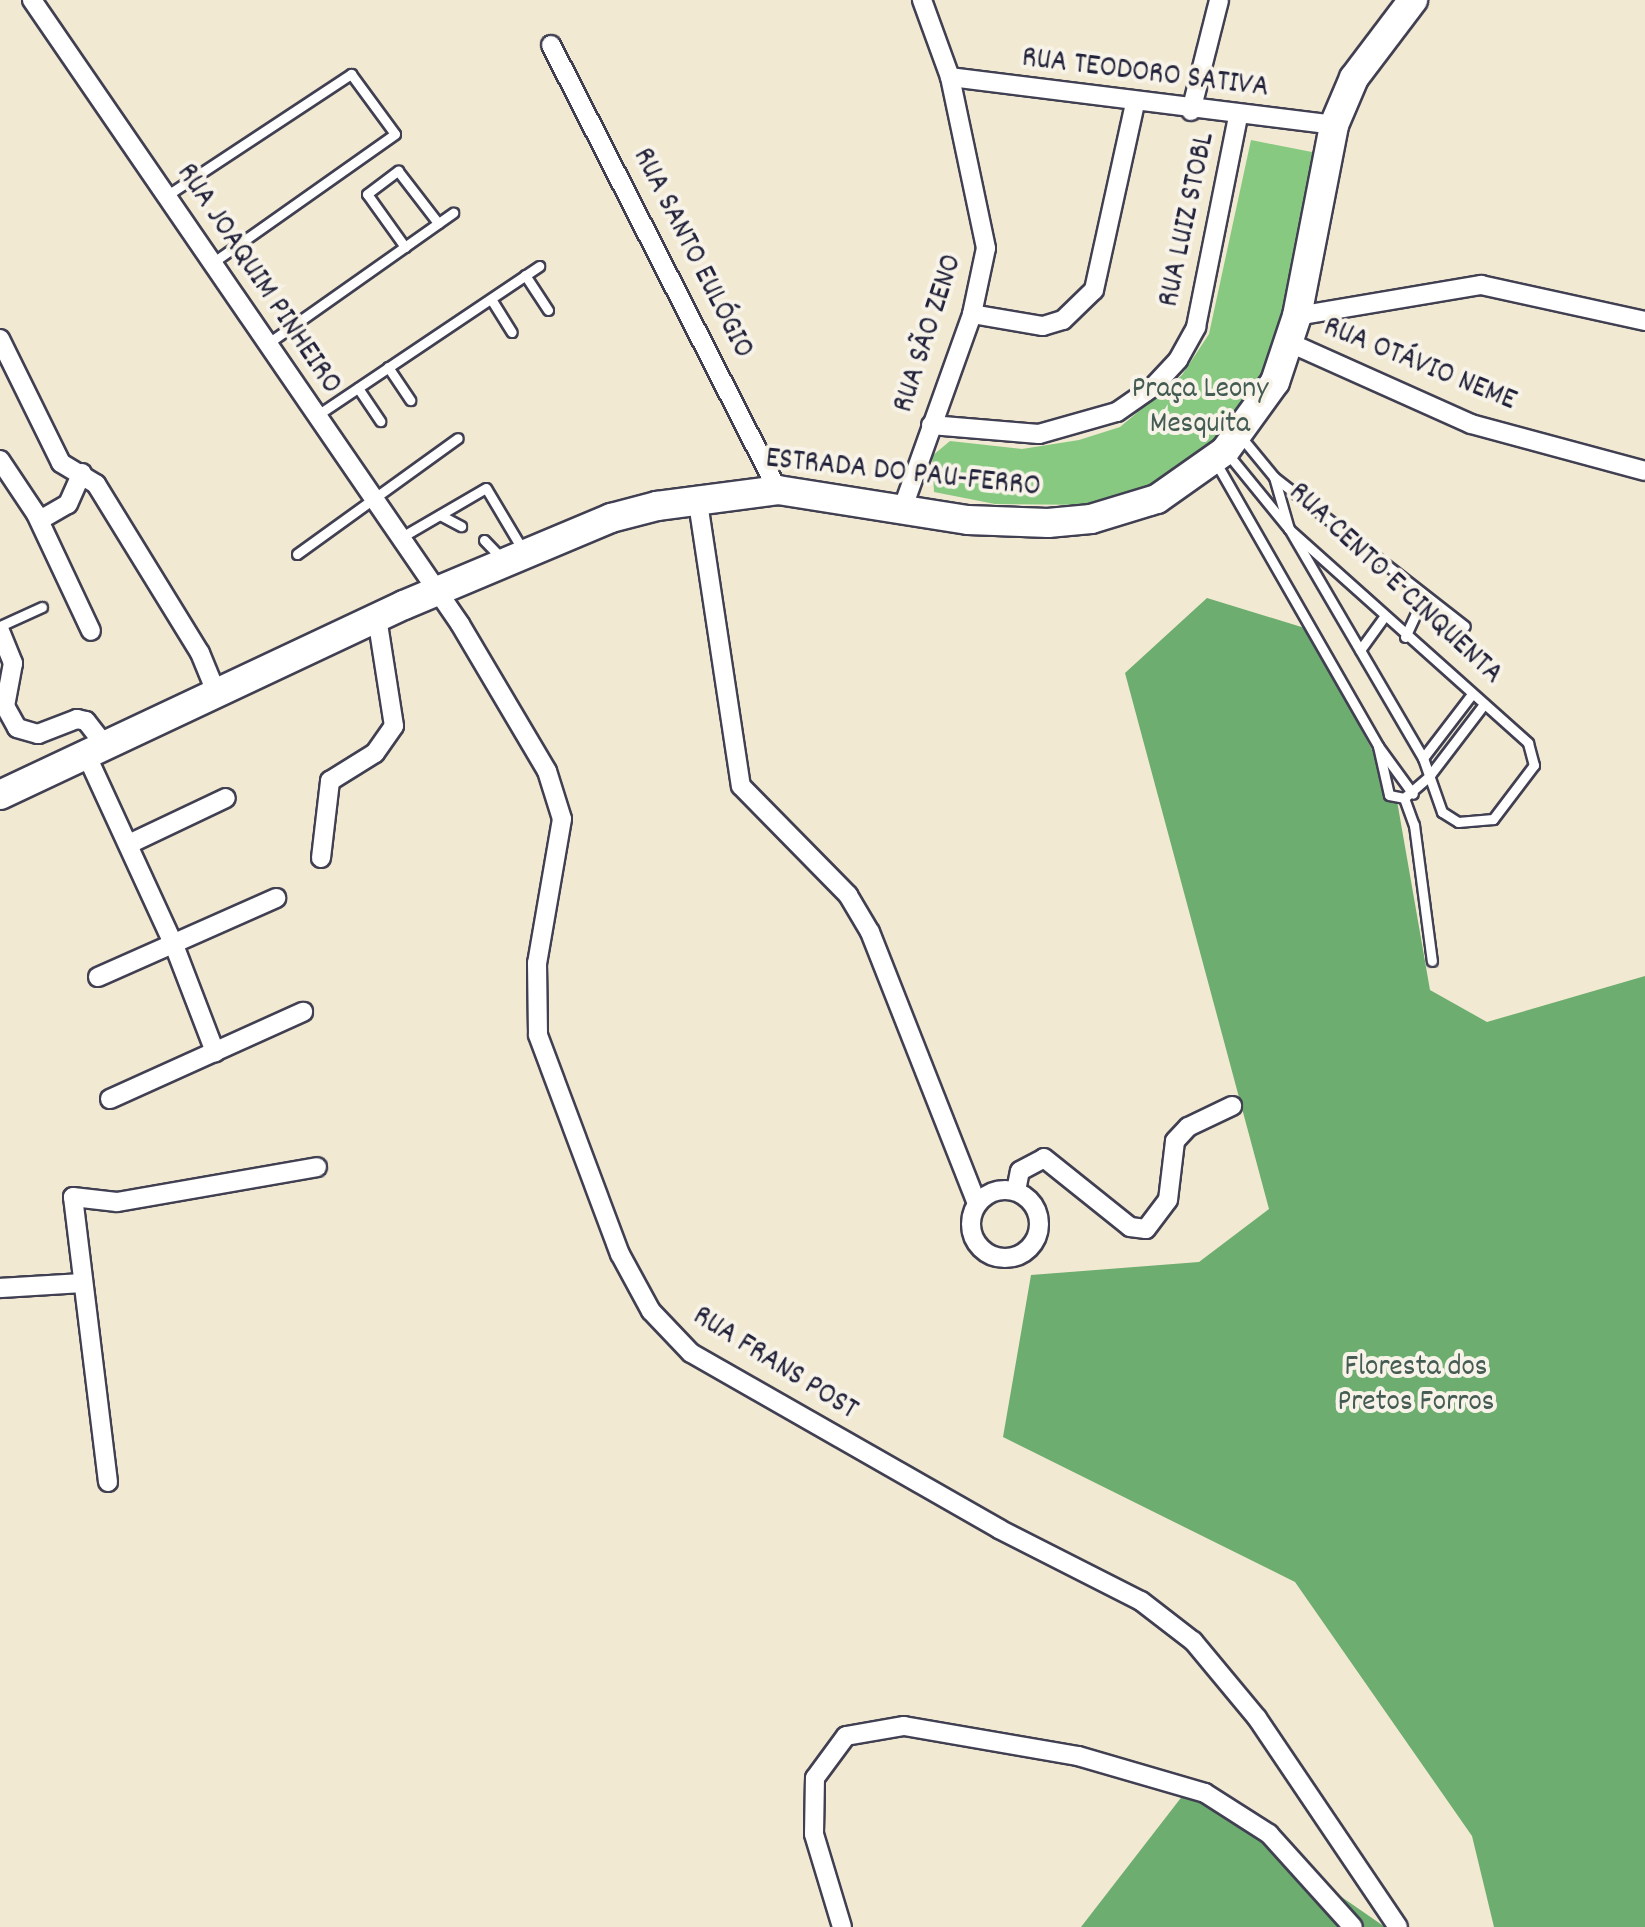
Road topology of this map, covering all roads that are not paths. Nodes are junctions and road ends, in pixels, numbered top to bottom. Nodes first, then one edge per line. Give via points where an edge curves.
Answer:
1 (32, 0) edge
2 (922, 0) edge
3 (1210, 0) edge
4 (1219, 0) edge
5 (1413, 0) edge
6 (552, 45) dead end
7 (950, 78) junction
8 (1136, 103) junction
9 (1191, 111) junction
10 (1238, 117) junction
11 (1334, 125) junction
12 (166, 196) junction
13 (454, 213) dead end
14 (438, 223) junction
15 (405, 247) junction
16 (212, 264) junction
17 (538, 266) dead end
18 (525, 276) junction
19 (490, 298) junction
20 (548, 310) dead end
21 (972, 314) junction
22 (1645, 321) edge
23 (1293, 330) junction
24 (512, 332) dead end
25 (0, 339) edge
26 (266, 344) junction
27 (388, 367) junction
28 (358, 388) junction
29 (410, 400) dead end
30 (316, 416) junction
31 (380, 421) dead end
32 (931, 426) junction
33 (458, 438) dead end
34 (1226, 449) junction
35 (0, 460) edge
36 (1645, 471) edge
37 (82, 473) junction
38 (1274, 478) junction
39 (778, 490) junction
40 (697, 496) junction
41 (373, 502) junction
42 (902, 510) junction
43 (440, 515) junction
44 (40, 520) junction
45 (461, 526) dead end
46 (1289, 529) junction
47 (397, 539) junction
48 (484, 540) dead end
49 (296, 554) dead end
50 (515, 558) junction
51 (436, 591) junction
52 (1424, 596) junction
53 (42, 607) dead end
54 (377, 618) junction
55 (1383, 618) junction
56 (1464, 626) dead end
57 (0, 628) edge
58 (91, 631) dead end
59 (1405, 637) junction
60 (1360, 650) junction
61 (216, 692) junction
62 (1472, 694) junction
63 (1484, 704) junction
64 (1378, 746) junction
65 (95, 750) junction
66 (1423, 758) junction
67 (1430, 775) junction
68 (0, 795) edge
69 (1408, 796) junction
70 (226, 798) dead end
71 (129, 844) junction
72 (321, 858) dead end
73 (276, 898) dead end
74 (174, 945) junction
75 (1432, 961) dead end
76 (98, 978) dead end
77 (304, 1012) dead end
78 (214, 1052) junction
79 (110, 1099) dead end
80 (1232, 1106) dead end
81 (317, 1167) dead end
82 (1016, 1192) junction
83 (978, 1204) junction
84 (82, 1283) junction
85 (0, 1288) edge
86 (108, 1482) dead end
87 (842, 1927) edge
88 (1353, 1927) edge
89 (1398, 1927) edge

1 - 12 street, RUA JOAQUIM PINHEIRO
2 - 7 street, RUA SÃO ZENO
3 - 4 street
4 - 9 street
5 - 11 main road, ESTRADA DO PAU-FERRO via 1354,78
6 - 39 street, RUA SANTO EULÓGIO
7 - 8 street, RUA TEODORO SATIVA
7 - 21 street, RUA SÃO ZENO via 986,236
8 - 9 street, RUA TEODORO SATIVA
8 - 21 street via 1094,290 1062,320 1043,326
9 - 10 street, RUA TEODORO SATIVA
10 - 11 street, RUA TEODORO SATIVA
10 - 32 street, RUA LUIZ STOBL via 1196,326 1153,387 1117,412 1039,434
11 - 23 main road, ESTRADA DO PAU-FERRO
12 - 16 street, RUA JOAQUIM PINHEIRO
12 - 16 lane via 351,74 396,134
13 - 14 lane
14 - 15 lane
14 - 15 lane via 398,171 366,194
15 - 26 lane
16 - 26 street, RUA JOAQUIM PINHEIRO
17 - 18 lane
18 - 19 lane
18 - 20 lane
19 - 24 lane
19 - 27 lane
21 - 32 street, RUA SÃO ZENO
22 - 23 street via 1481,285
23 - 34 main road, ESTRADA DO PAU-FERRO via 1275,382
23 - 36 street, RUA OTÁVIO NEME via 1471,424
25 - 37 street via 60,464
26 - 30 street, RUA JOAQUIM PINHEIRO
27 - 28 lane
27 - 29 lane
28 - 30 lane
28 - 31 lane
30 - 41 street, RUA JOAQUIM PINHEIRO
32 - 42 street, RUA SÃO ZENO
33 - 41 lane
34 - 38 lane
34 - 42 main road, ESTRADA DO PAU-FERRO via 1157,498 1090,519 996,522
34 - 46 lane, RUA CENTO E CINQUENTA
34 - 64 lane
35 - 44 street
37 - 44 street via 68,504
37 - 61 street via 96,484 180,620
38 - 46 lane
38 - 52 lane
39 - 40 main road, ESTRADA DO PAU-FERRO
39 - 42 main road, ESTRADA DO PAU-FERRO
40 - 50 main road, ESTRADA DO PAU-FERRO via 611,518
40 - 83 street via 740,786 848,895 870,932
41 - 47 street, RUA JOAQUIM PINHEIRO
41 - 49 lane
43 - 45 lane
43 - 47 lane
43 - 50 lane via 488,489
44 - 58 street
46 - 55 lane, RUA CENTO E CINQUENTA
46 - 60 lane
47 - 51 street, RUA JOAQUIM PINHEIRO
48 - 50 lane
50 - 51 main road, ESTRADA DO PAU-FERRO
51 - 54 main road, ESTRADA DO PAU-FERRO
51 - 89 street, RUA FRANS POST via 558,798 561,840 534,986 538,1035 620,1254 651,1311 691,1353 999,1530 1141,1601 1193,1641 1257,1718
52 - 56 lane
52 - 59 lane
53 - 57 lane
54 - 61 main road, ESTRADA DO PAU-FERRO
54 - 72 street via 394,726 375,753 330,781
55 - 59 lane, RUA CENTO E CINQUENTA
55 - 60 lane
57 - 65 street via 14,663 6,706 17,728 38,734 86,721
59 - 62 lane, RUA CENTO E CINQUENTA
60 - 66 lane
61 - 65 main road, ESTRADA DO PAU-FERRO
62 - 63 lane, RUA CENTO E CINQUENTA
62 - 66 lane
63 - 67 lane
63 - 67 lane, RUA CENTO E CINQUENTA via 1533,752 1534,765 1486,821 1458,822 1442,812
64 - 69 lane
64 - 69 lane via 1385,787
65 - 68 main road, ESTRADA DO PAU-FERRO
65 - 71 street
66 - 67 lane
67 - 69 lane
69 - 75 lane
70 - 71 street
71 - 74 street
73 - 74 street
74 - 76 street
74 - 78 street
77 - 78 street
78 - 79 street
80 - 82 street via 1188,1127 1176,1141 1168,1200 1146,1229 1130,1227 1044,1158 1020,1171
81 - 84 street via 117,1202 73,1197
82 - 83 street via 995,1192
82 - 83 street via 1033,1204 1039,1224 1032,1244 1015,1257 994,1256 977,1244 971,1224
84 - 85 street
84 - 86 street
87 - 88 street via 814,1834 815,1778 846,1736 904,1726 1078,1756 1205,1792 1270,1834

